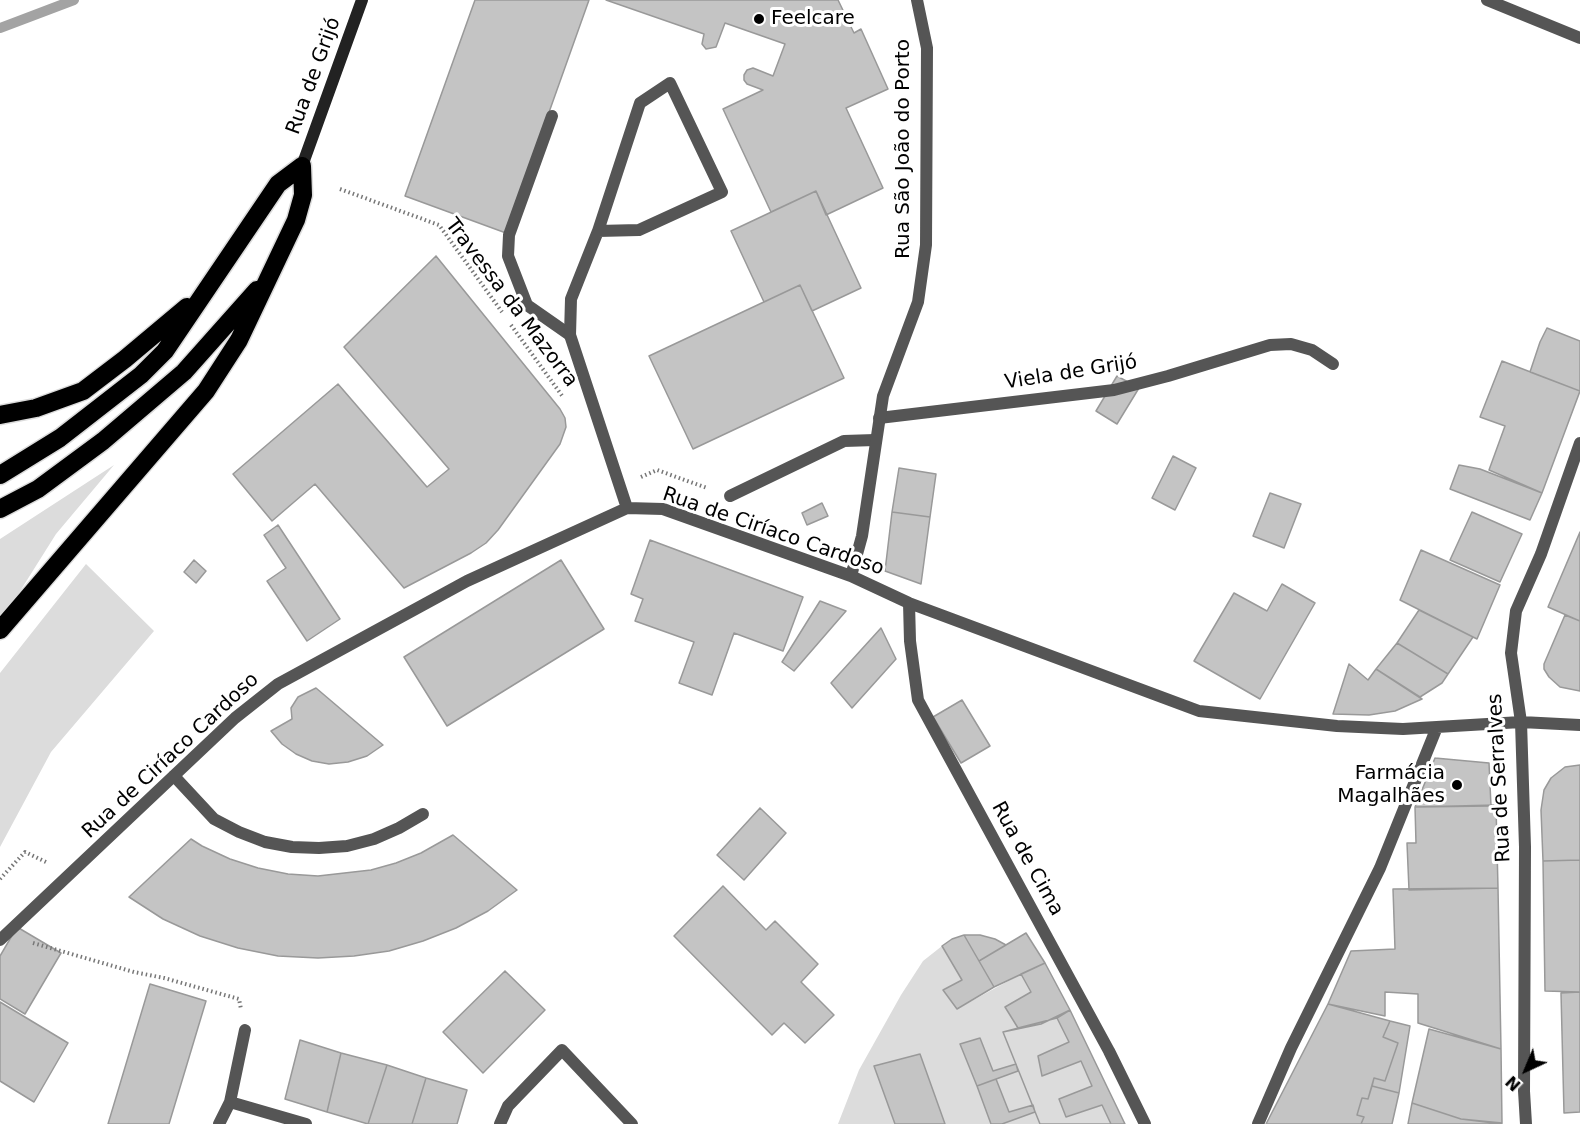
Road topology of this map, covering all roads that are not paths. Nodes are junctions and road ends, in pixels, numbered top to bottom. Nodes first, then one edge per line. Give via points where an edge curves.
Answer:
1 (362, 0) edge
2 (917, 0) edge
3 (1487, 0) edge
4 (1580, 38) edge
5 (552, 116) dead end
6 (302, 166) junction
7 (598, 231) junction
8 (267, 279) junction
9 (202, 294) junction
10 (570, 335) junction
11 (1333, 364) dead end
12 (0, 415) edge
13 (879, 418) junction
14 (875, 440) junction
15 (1580, 443) edge
16 (0, 475) edge
17 (730, 496) dead end
18 (627, 508) junction
19 (0, 509) edge
20 (851, 576) junction
21 (909, 603) junction
22 (0, 630) edge
23 (1521, 722) junction
24 (1580, 725) edge
25 (1437, 728) junction
26 (174, 776) junction
27 (423, 814) dead end
28 (0, 940) edge
29 (245, 1030) road end
30 (230, 1101) junction
31 (219, 1124) edge
32 (306, 1124) edge
33 (500, 1124) edge
34 (632, 1124) edge
35 (1144, 1124) edge
36 (1258, 1124) edge
37 (1526, 1124) edge

1 - 6 main road, Rua de Grijó
2 - 13 street, Rua São João do Porto via 927,48 926,244 918,302 883,396
3 - 4 street
5 - 10 street via 509,235 508,256 527,305
6 - 8 highway via 303,195 296,220
6 - 9 highway via 278,184
7 - 7 street via 640,103 670,83 722,192 639,230
7 - 10 street via 571,298
8 - 19 highway via 184,372 75,462 38,489
8 - 22 highway via 239,340 206,391
9 - 12 highway via 83,391 36,408
9 - 16 highway via 165,351 141,375 60,438
10 - 18 street
11 - 13 street, Viela de Grijó via 1312,350 1291,344 1270,345 1114,390
13 - 14 street, Rua São João do Porto
14 - 17 street via 844,441
14 - 20 street, Rua São João do Porto via 862,536
15 - 23 street, Rua de Serralves via 1516,611 1510,653
18 - 20 street, Rua de Ciríaco Cardoso via 663,509
18 - 26 street, Rua de Ciríaco Cardoso via 467,581 278,684 235,718
20 - 21 street, Rua de Ciríaco Cardoso
21 - 25 street, Rua de Ciríaco Cardoso via 1200,711 1337,726
21 - 35 street, Rua de Cima via 918,700 1109,1051
23 - 24 street, Rua de Ciríaco Cardoso
23 - 25 street, Rua de Ciríaco Cardoso
23 - 37 street, Rua de Serralves
25 - 36 street via 1380,868
26 - 27 street via 214,819 265,842 292,847 347,846 374,839
26 - 28 street, Rua de Ciríaco Cardoso
29 - 30 street
30 - 31 street
30 - 32 street
33 - 34 street via 508,1106 562,1050

